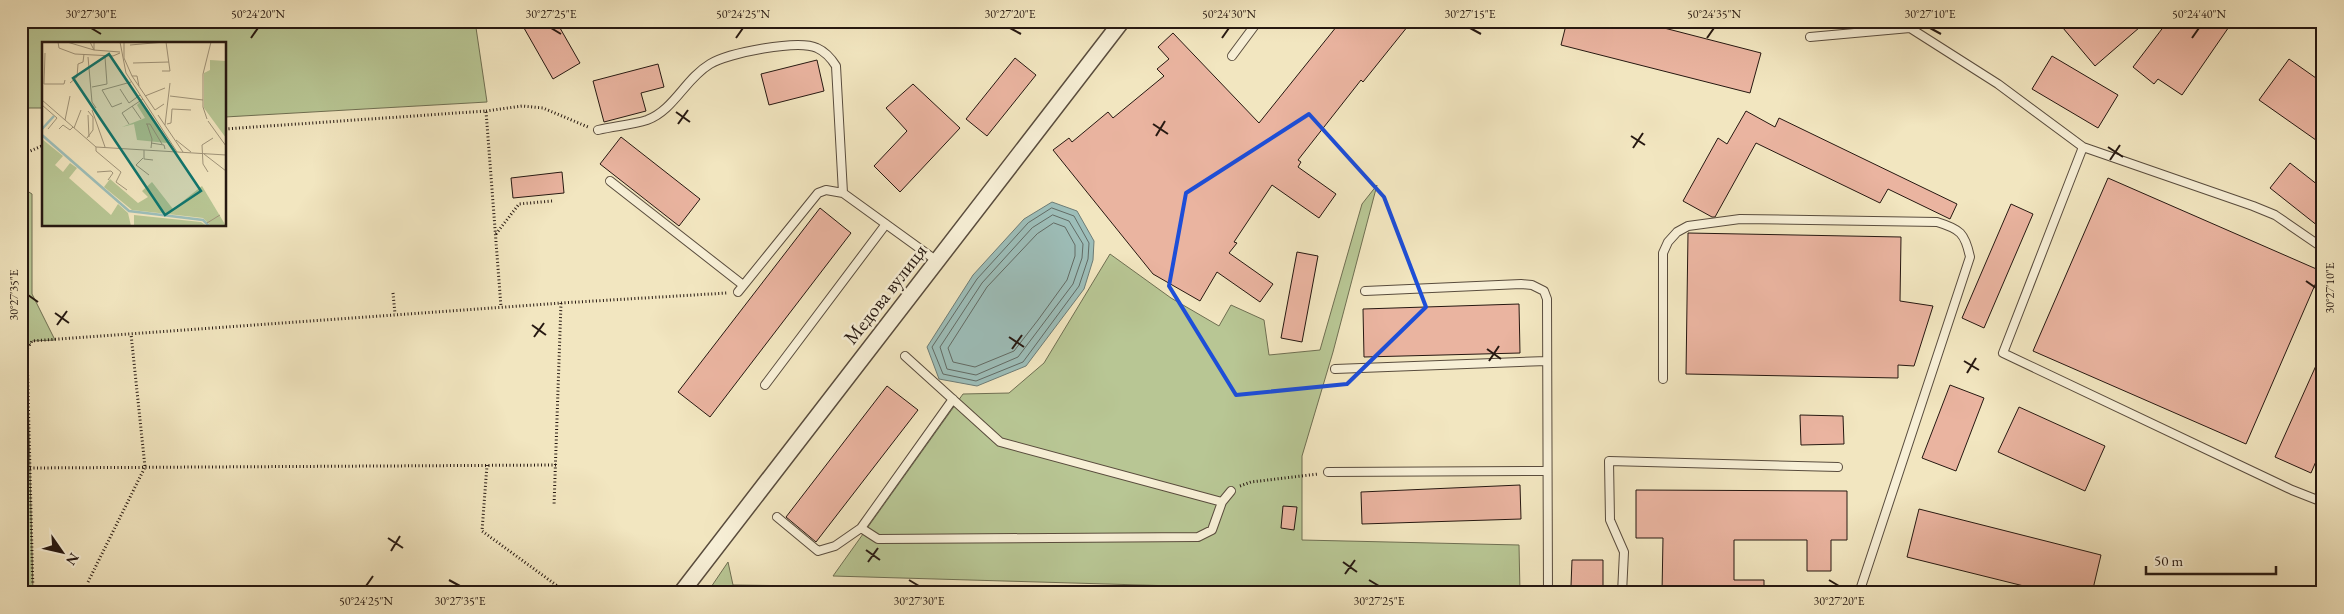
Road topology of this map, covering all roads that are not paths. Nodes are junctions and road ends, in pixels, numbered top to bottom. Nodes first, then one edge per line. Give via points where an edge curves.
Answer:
1 (1122, 21) edge
2 (1258, 21) edge
3 (2319, 21) edge
4 (2323, 26) edge
5 (1810, 37) dead end
6 (1232, 56) dead end
7 (598, 130) road end
8 (2083, 147) junction
9 (610, 181) dead end
10 (843, 193) junction
11 (886, 224) junction
12 (2323, 248) edge
13 (936, 261) junction
14 (744, 285) junction
15 (1365, 291) dead end
16 (738, 292) road end
17 (904, 356) dead end
18 (1547, 361) junction
19 (1335, 369) dead end
20 (1663, 379) dead end
21 (765, 385) dead end
22 (953, 399) junction
23 (1838, 467) dead end
24 (1547, 471) junction
25 (1328, 472) road end
26 (1231, 491) road end
27 (1222, 502) junction
28 (2323, 506) edge
29 (777, 517) dead end
30 (861, 528) junction
31 (681, 593) edge
32 (1548, 593) edge
33 (1622, 593) edge
34 (1859, 593) edge

1 - 13 street, Медова вулиця
2 - 6 lane
3 - 4 lane
5 - 8 lane via 1910,28 1998,84
7 - 10 lane via 647,120 666,108 710,64 729,56 800,44 816,47 829,55 836,66
8 - 12 lane via 2275,215
8 - 28 lane via 2003,353 2320,501
9 - 14 lane
10 - 11 lane
10 - 14 lane via 834,190 818,193
11 - 13 lane
11 - 21 lane
13 - 31 street, Медова вулиця
14 - 16 lane
15 - 18 lane via 1532,285 1544,291 1547,299
17 - 22 lane
18 - 19 lane
18 - 24 lane
20 - 34 lane via 1663,253 1677,232 1688,226 1740,219 1937,222 1955,228 1966,240 1970,257
22 - 27 lane via 1000,442
22 - 30 lane
23 - 33 lane via 1609,461 1610,520 1624,552
24 - 25 lane
24 - 32 lane
26 - 27 lane
27 - 30 lane via 1212,530 1198,538 878,539
29 - 30 lane via 818,551 835,546

